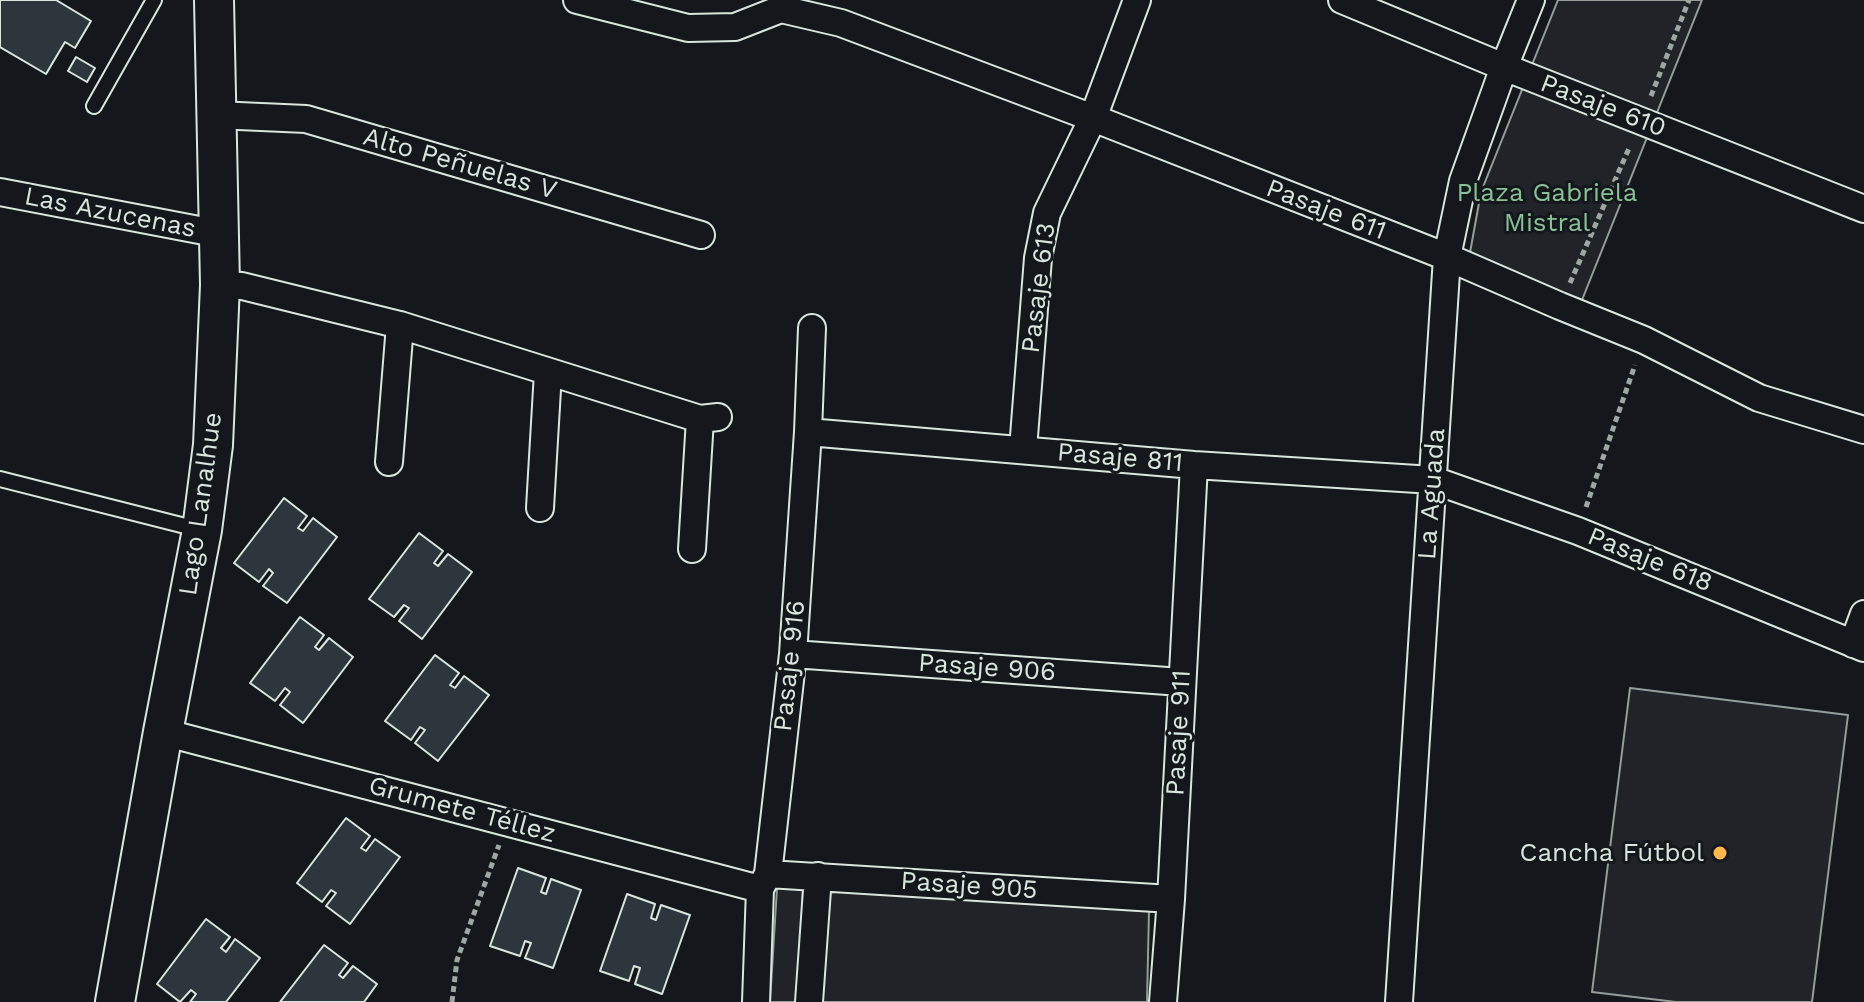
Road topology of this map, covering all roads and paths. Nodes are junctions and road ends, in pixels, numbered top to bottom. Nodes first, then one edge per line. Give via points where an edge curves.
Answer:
1 (154, 0) edge
2 (214, 0) edge
3 (577, 0) edge
4 (1137, 0) edge
5 (1342, 0) edge
6 (1531, 0) edge
7 (1689, 0) edge
8 (780, 4) edge
9 (1504, 67) junction
10 (94, 106) dead end
11 (216, 115) junction
12 (1093, 118) junction
13 (1641, 121) junction
14 (0, 192) edge
15 (1864, 209) edge
16 (220, 234) junction
17 (701, 235) dead end
18 (1447, 257) junction
19 (220, 285) junction
20 (1560, 306) junction
21 (400, 325) junction
22 (812, 328) dead end
23 (1644, 340) junction
24 (548, 372) junction
25 (1864, 430) edge
26 (808, 432) junction
27 (1023, 449) junction
28 (389, 462) dead end
29 (1194, 465) junction
30 (0, 479) edge
31 (1433, 480) junction
32 (540, 508) dead end
33 (202, 530) junction
34 (1578, 531) junction
35 (692, 549) dead end
36 (1864, 614) edge
37 (1859, 646) edge
38 (793, 654) junction
39 (1181, 682) junction
40 (163, 732) junction
41 (507, 822) junction
42 (818, 876) junction
43 (764, 882) junction
44 (1171, 899) junction
45 (115, 1002) edge
46 (452, 1002) edge
47 (756, 1002) edge
48 (809, 1002) edge
49 (1163, 1002) edge
50 (1399, 1002) edge

1 - 10 lane
2 - 11 main road, Lago Lanalhue
3 - 8 street via 688,28 735,27
4 - 12 street, Pasaje 613
5 - 9 street, Pasaje 610
6 - 9 street, La Aguada
7 - 13 path
8 - 12 street, Pasaje 611
9 - 13 street, Pasaje 610
9 - 18 street, La Aguada via 1463,181
11 - 16 main road, Lago Lanalhue
11 - 17 street, Alto Peñuelas V via 306,119
12 - 18 street, Pasaje 611
12 - 27 street, Pasaje 613 via 1047,213 1038,258
13 - 15 street, Pasaje 610
13 - 20 path
14 - 16 street, Las Azucenas
16 - 19 main road, Lago Lanalhue
18 - 20 street, Pasaje 611
18 - 31 street, La Aguada
19 - 21 street
19 - 33 main road, Lago Lanalhue via 213,445
20 - 23 street, Pasaje 611
21 - 24 street
21 - 28 street
22 - 26 street, Pasaje 916
23 - 25 street, Pasaje 611 via 1759,398
23 - 34 path
24 - 32 street
24 - 35 street via 709,418
26 - 27 street, Pasaje 811
26 - 38 street, Pasaje 916
27 - 29 street, Pasaje 811
29 - 31 street, Pasaje 811
29 - 39 street, Pasaje 911
30 - 33 lane
31 - 34 street, Pasaje 618
31 - 50 street, La Aguada
33 - 40 main road, Lago Lanalhue
34 - 37 street, Pasaje 618
36 - 37 street
38 - 39 street, Pasaje 906
38 - 43 street, Pasaje 916
39 - 44 street, Pasaje 911
40 - 41 street, Grumete Téllez
40 - 45 main road, Lago Lanalhue
41 - 43 street, Grumete Téllez
41 - 46 path via 457,960
42 - 43 street, Pasaje 905
42 - 44 street, Pasaje 905
42 - 48 street
43 - 47 street, Pasaje 916
44 - 49 street, Pasaje 911

